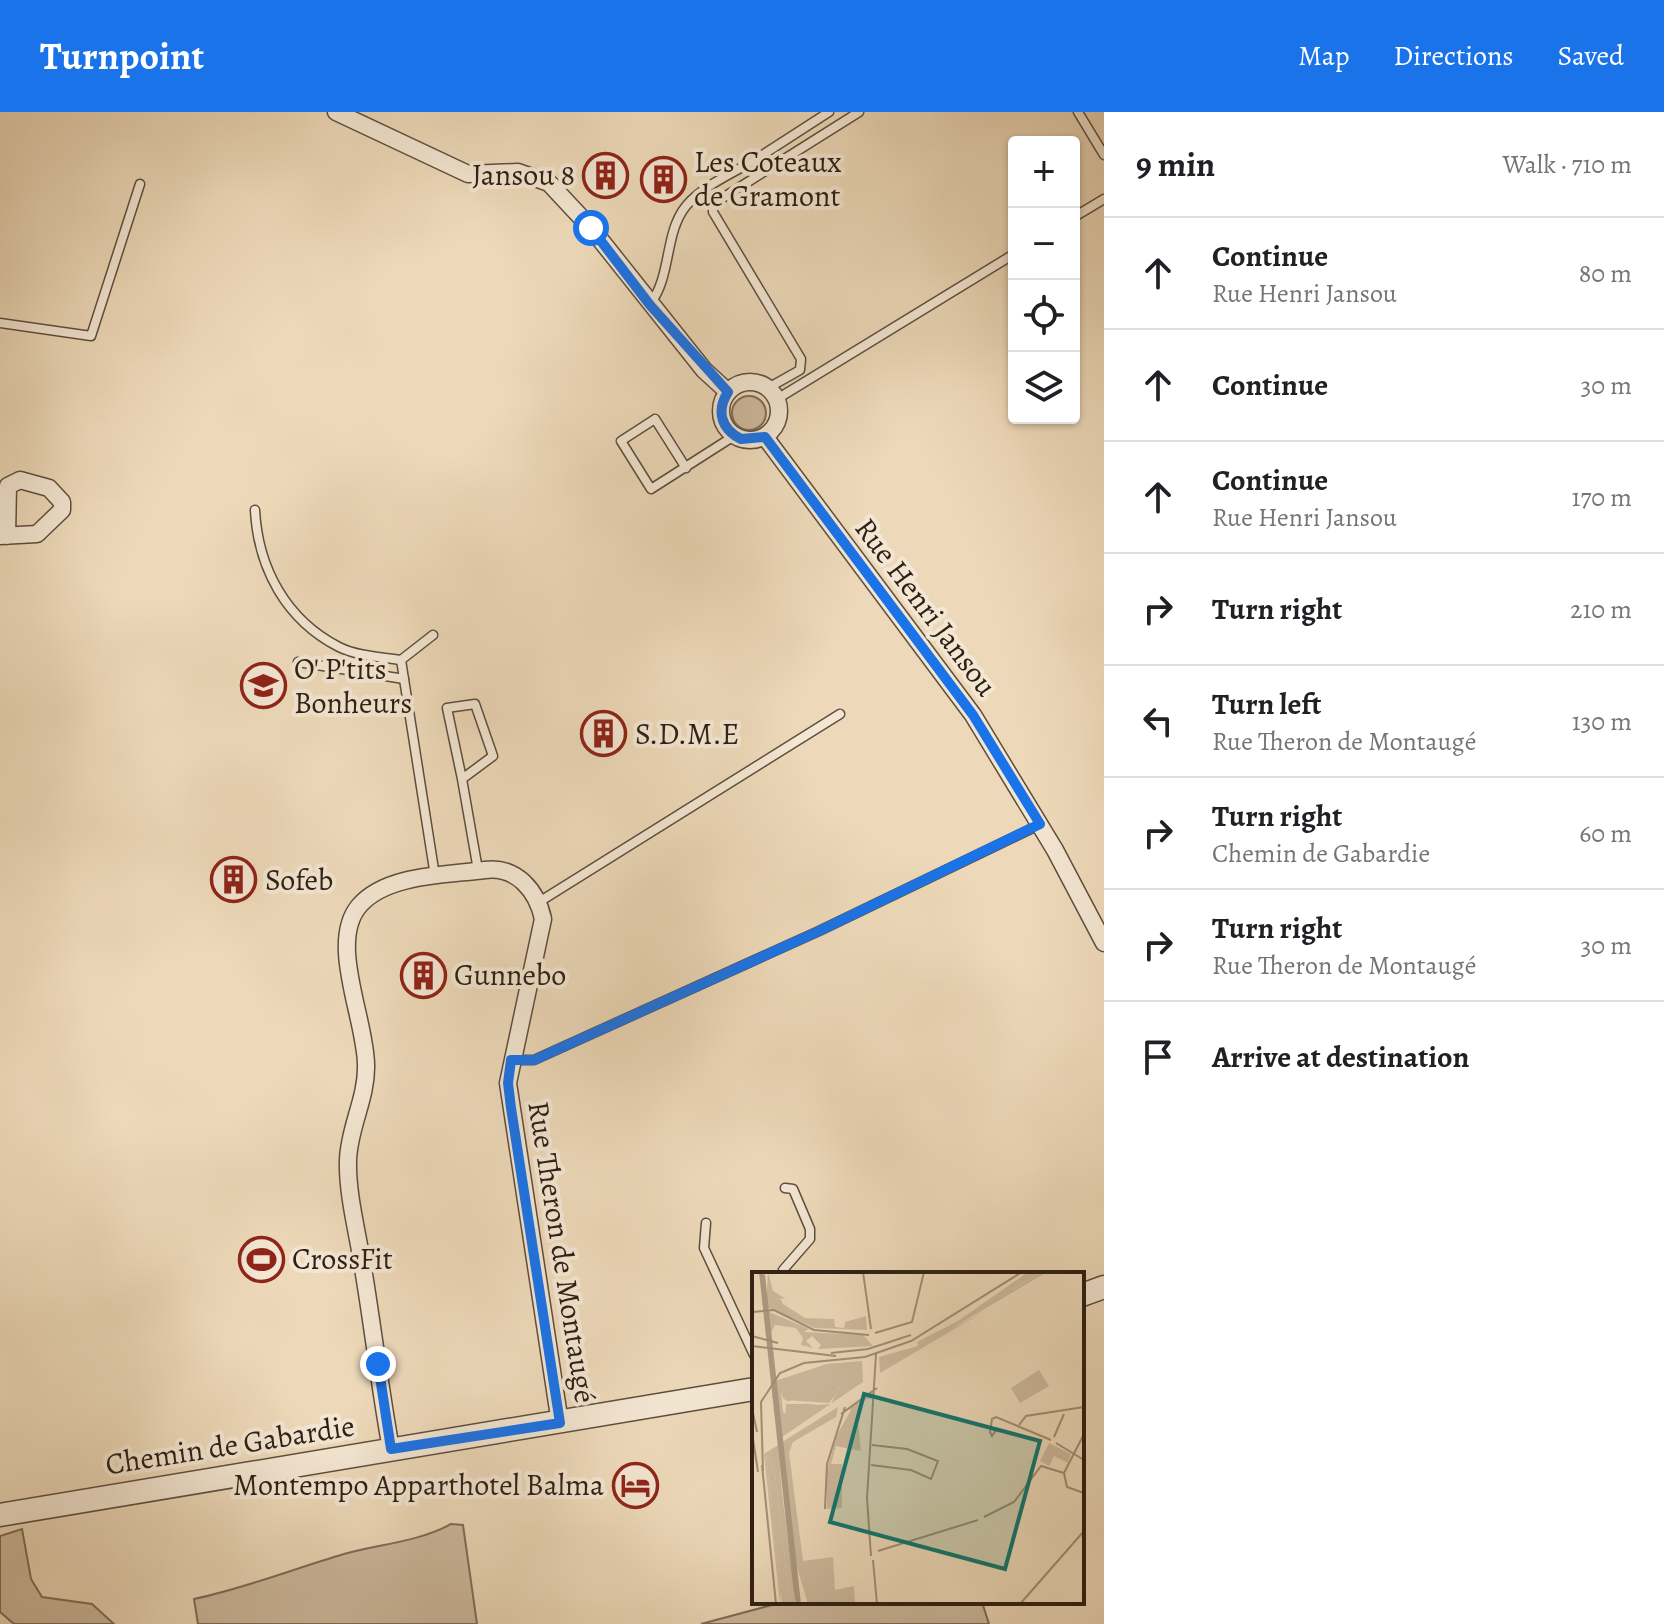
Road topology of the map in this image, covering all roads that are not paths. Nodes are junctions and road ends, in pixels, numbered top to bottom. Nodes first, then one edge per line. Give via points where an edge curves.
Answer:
1 (336, 112) edge
2 (829, 112) edge
3 (859, 112) edge
4 (1078, 112) edge
5 (1104, 155) edge
6 (140, 184) dead end
7 (1104, 199) edge
8 (1080, 213) edge
9 (1008, 257) edge
10 (650, 305) junction
11 (0, 323) edge
12 (728, 392) junction
13 (772, 393) junction
14 (734, 436) junction
15 (765, 437) junction
16 (686, 468) junction
17 (255, 510) dead end
18 (433, 635) dead end
19 (401, 660) junction
20 (298, 662) dead end
21 (404, 679) junction
22 (840, 714) dead end
23 (462, 779) junction
24 (1040, 824) junction
25 (478, 871) junction
26 (435, 877) junction
27 (539, 902) junction
28 (1104, 943) edge
29 (511, 1060) junction
30 (785, 1188) dead end
31 (706, 1223) dead end
32 (784, 1272) edge
33 (1104, 1287) edge
34 (1084, 1294) edge
35 (752, 1351) edge
36 (752, 1389) edge
37 (560, 1423) junction
38 (391, 1449) junction
39 (0, 1515) edge

1 - 10 street via 468,174 518,172 549,183
2 - 10 lane via 686,206 660,292
3 - 13 lane via 713,204 801,359 800,370
4 - 5 lane
6 - 11 lane via 91,336
7 - 8 lane
9 - 13 lane
10 - 12 street
12 - 13 street via 743,383
12 - 14 street via 722,420
13 - 15 street via 779,416
14 - 15 street via 749,441
14 - 16 lane
15 - 24 street, Rue Henri Jansou via 973,715
16 - 16 lane via 655,419 621,441 651,489
17 - 19 lane via 257,540 280,598 307,626 341,648
18 - 19 lane
19 - 21 lane
20 - 21 lane
21 - 26 lane
22 - 27 lane
23 - 23 lane via 493,756 475,704 447,708
23 - 25 lane
24 - 28 street, Rue Henri Jansou
24 - 29 lane via 534,1060
25 - 26 street
25 - 27 street via 510,872
26 - 38 street via 382,887 348,923 366,1064 348,1162
27 - 29 street, Rue Theron de Montaugé via 543,919
29 - 37 street, Rue Theron de Montaugé via 511,1108
30 - 32 lane via 793,1189 810,1239
31 - 35 lane via 704,1248
33 - 34 street
36 - 37 street, Chemin de Gabardie
37 - 38 street, Chemin de Gabardie
38 - 39 street, Chemin de Gabardie

